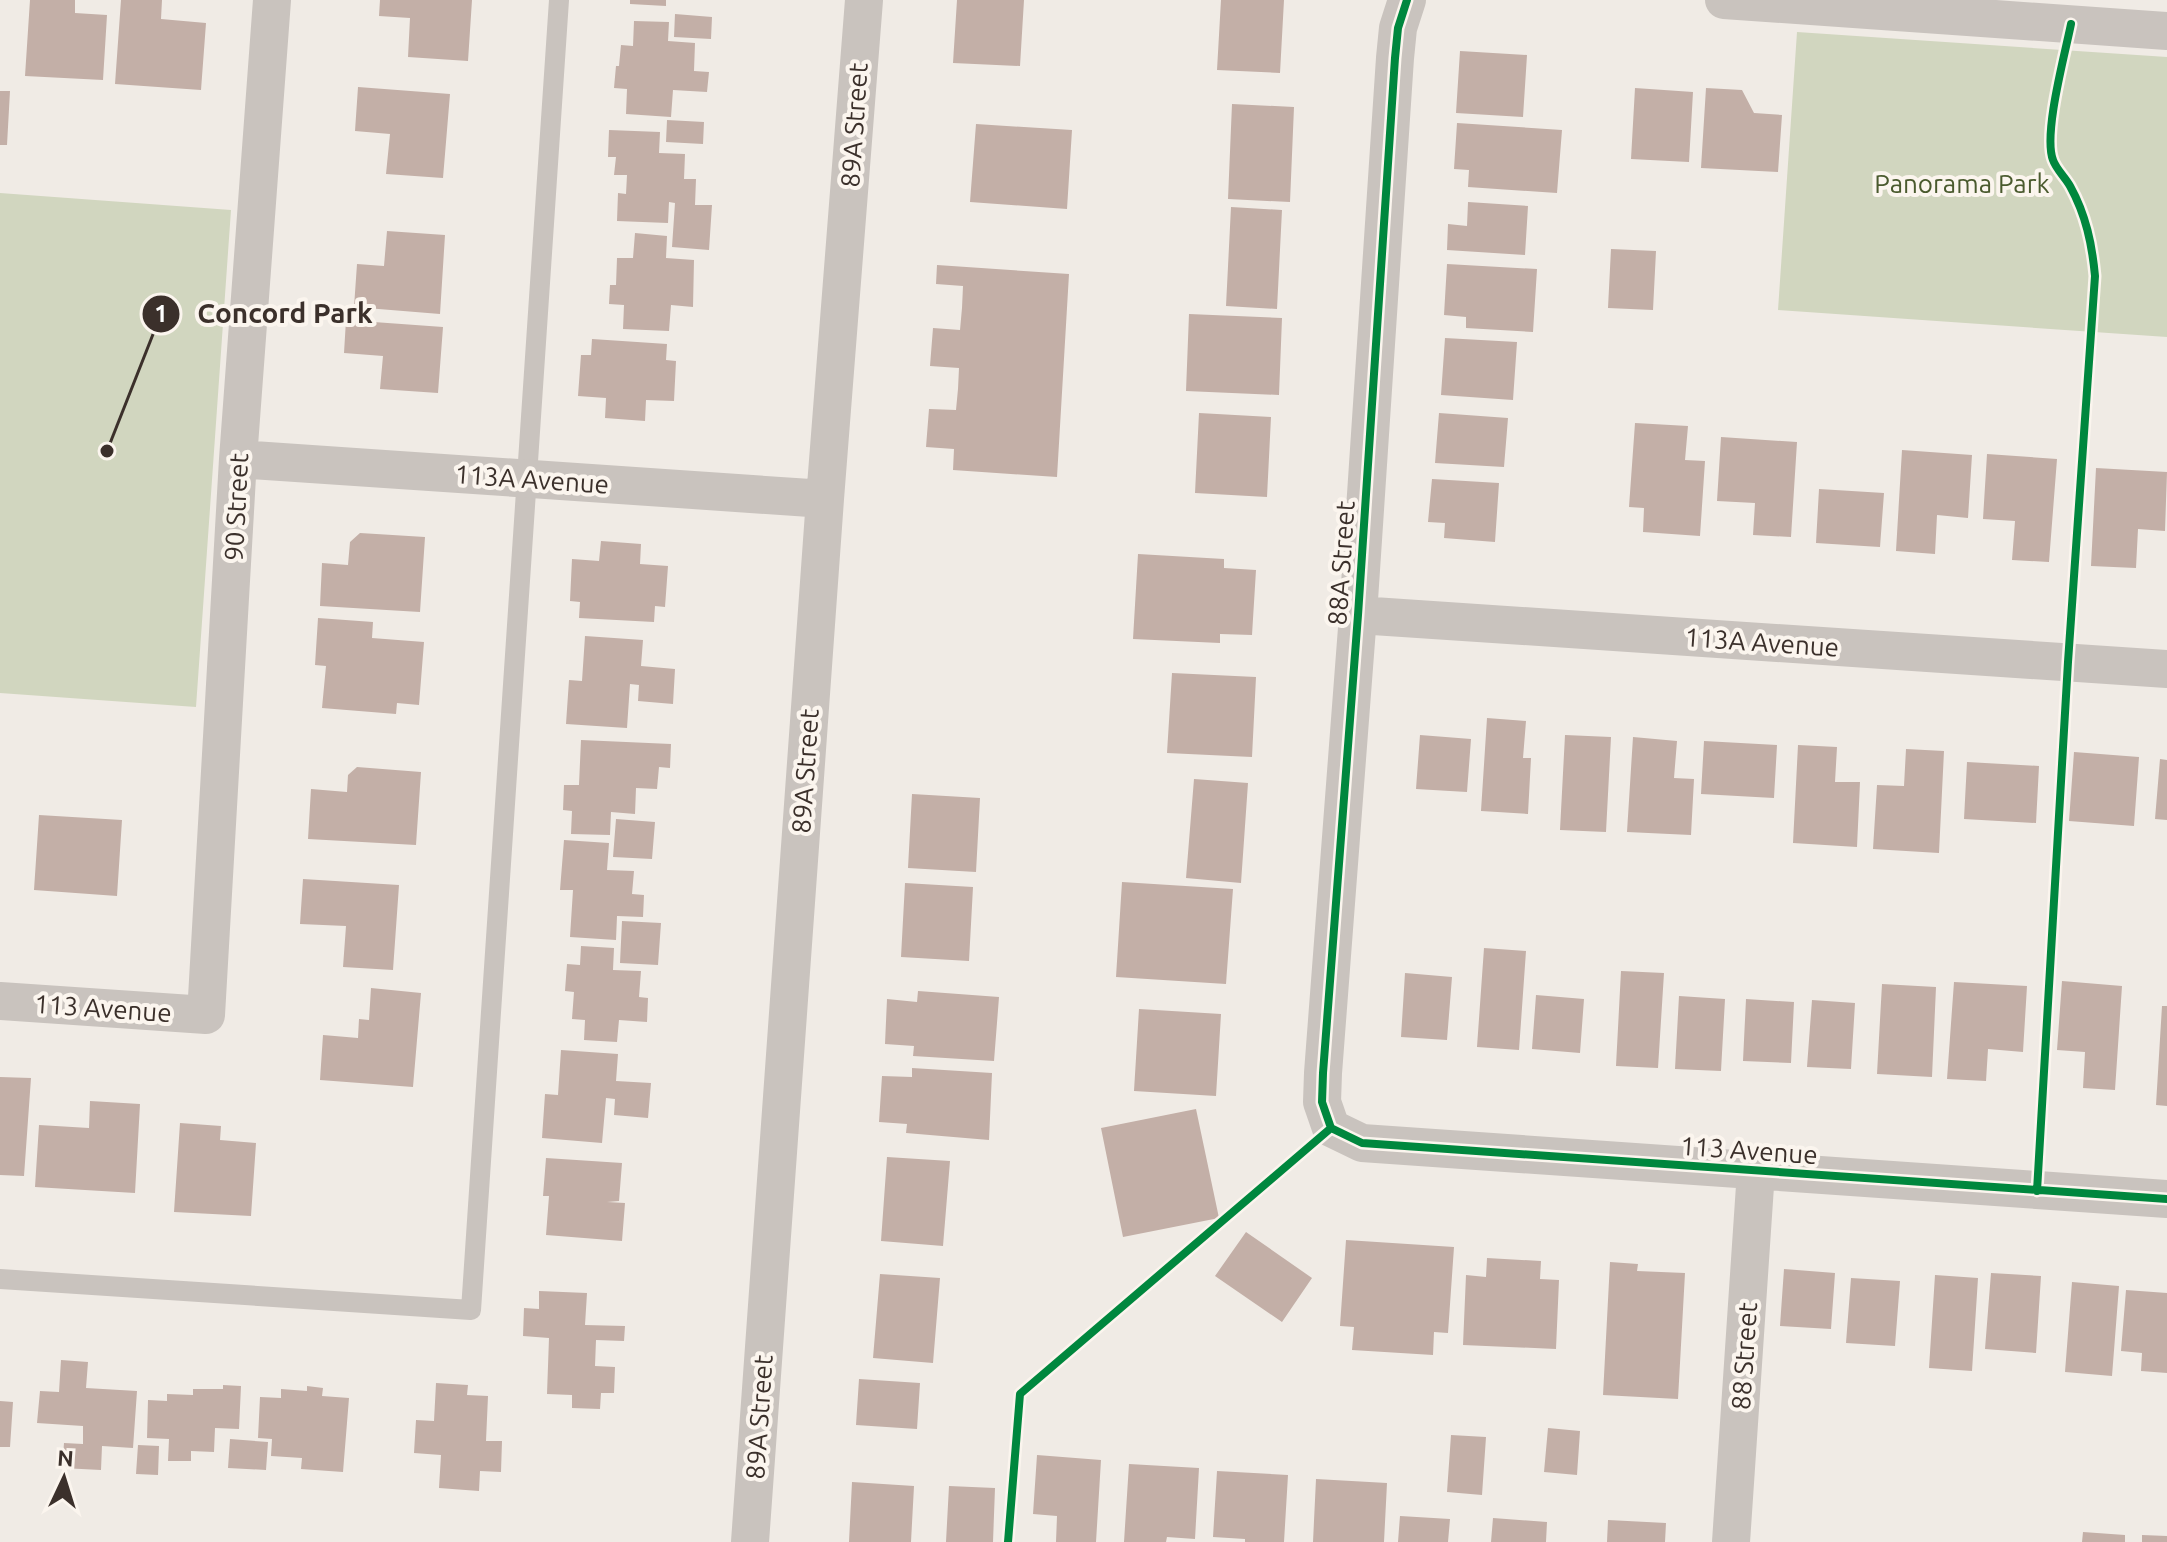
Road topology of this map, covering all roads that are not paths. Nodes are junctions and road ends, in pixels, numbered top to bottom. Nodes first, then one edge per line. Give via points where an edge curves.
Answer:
1 (272, 0) edge
2 (559, 0) edge
3 (864, 0) edge
4 (1407, 0) edge
5 (1724, 0) edge
6 (2020, 10) edge
7 (2167, 31) edge
8 (238, 459) junction
9 (527, 478) junction
10 (825, 499) junction
11 (1358, 615) junction
12 (2167, 669) edge
13 (0, 1001) edge
14 (206, 1015) joint
15 (1331, 1128) joint
16 (1756, 1171) junction
17 (2167, 1199) edge
18 (0, 1279) edge
19 (750, 1542) edge
20 (1731, 1542) edge

1 - 8 street, 90 Street
2 - 9 lane
3 - 10 street, 89A Street
4 - 11 street, 88A Street via 1395,58
5 - 6 street
6 - 7 street
8 - 9 street, 113A Avenue
8 - 14 street, 90 Street
9 - 10 street, 113A Avenue
9 - 18 lane via 471,1310
10 - 19 street, 89A Street
11 - 12 street, 113A Avenue
11 - 15 street, 88A Street via 1323,1073 1322,1102
13 - 14 street, 113 Avenue
15 - 16 street, 113 Avenue via 1362,1143
16 - 17 street, 113 Avenue
16 - 20 street, 88 Street

